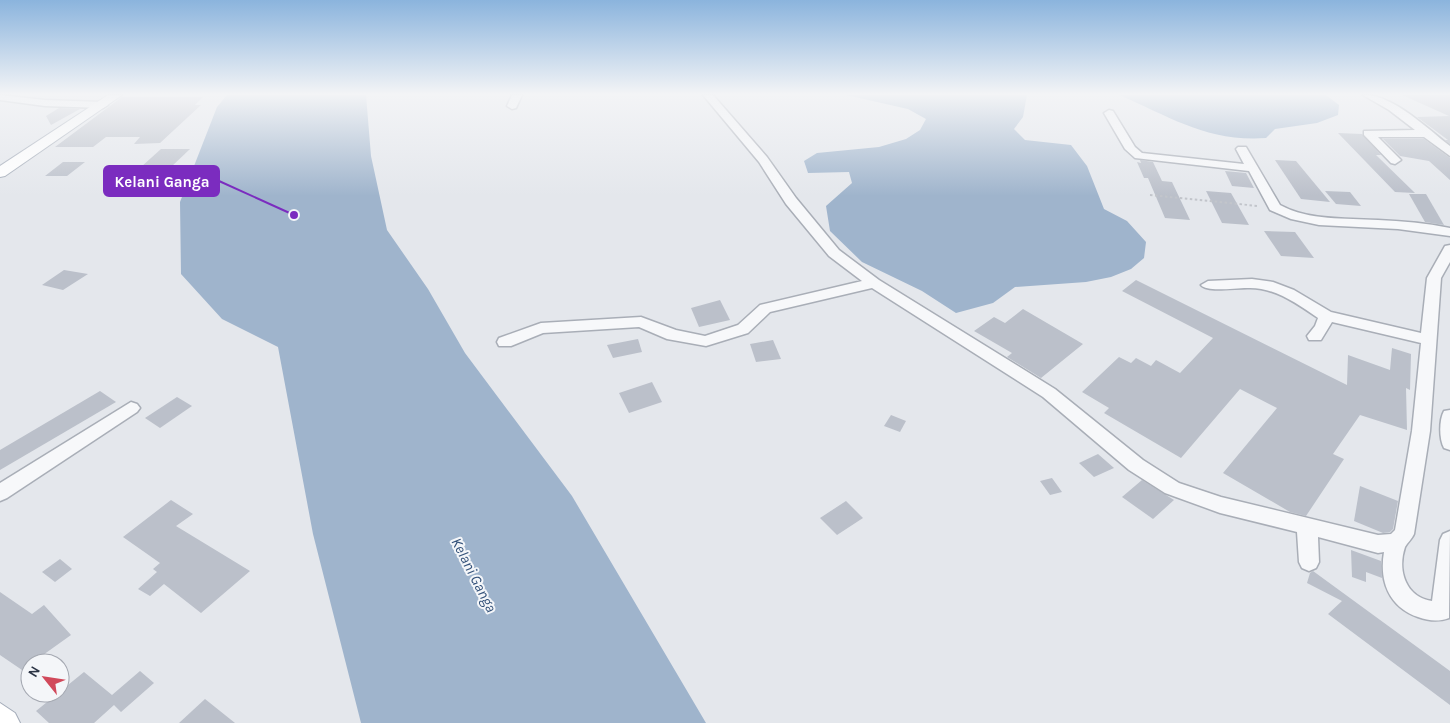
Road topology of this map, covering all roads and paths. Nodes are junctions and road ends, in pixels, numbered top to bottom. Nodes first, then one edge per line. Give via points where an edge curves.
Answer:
1 (57, 129) edge
2 (64, 129) edge
3 (737, 129) edge
4 (1120, 129) edge
5 (1420, 129) edge
6 (1427, 134) junction
7 (1242, 149) dead end
8 (1450, 152) edge
9 (1395, 160) dead end
10 (0, 163) edge
11 (1252, 168) junction
12 (0, 173) edge
13 (1150, 195) dead end
14 (1275, 207) junction
15 (1450, 232) edge
16 (1450, 249) edge
17 (874, 283) junction
18 (1208, 285) dead end
19 (1326, 316) junction
20 (1315, 336) dead end
21 (1428, 340) junction
22 (505, 342) dead end
23 (131, 408) dead end
24 (1450, 419) edge
25 (1450, 443) edge
26 (0, 493) edge
27 (1307, 528) junction
28 (1450, 540) edge
29 (1396, 542) junction
30 (1309, 562) dead end
31 (0, 718) edge
32 (5, 723) edge

1 - 10 main road
2 - 12 main road
3 - 17 street via 834,253
4 - 11 street via 1139,156
5 - 6 street
6 - 8 street
6 - 9 street via 1368,134
7 - 11 street
11 - 14 street
13 - 14 path
14 - 15 street via 1287,214 1309,219 1402,225
16 - 21 street via 1434,278
17 - 22 street via 765,308 743,329 706,341 673,335 641,322 541,328
17 - 27 street via 1049,393 1136,465 1172,488 1220,505
18 - 19 street via 1252,283 1273,286
19 - 20 street
19 - 21 street
21 - 29 street via 1421,431 1404,534
23 - 26 street
24 - 25 street
27 - 29 street via 1378,544
27 - 30 street
28 - 29 street via 1441,611 1430,612 1411,604 1394,581
31 - 32 main road

